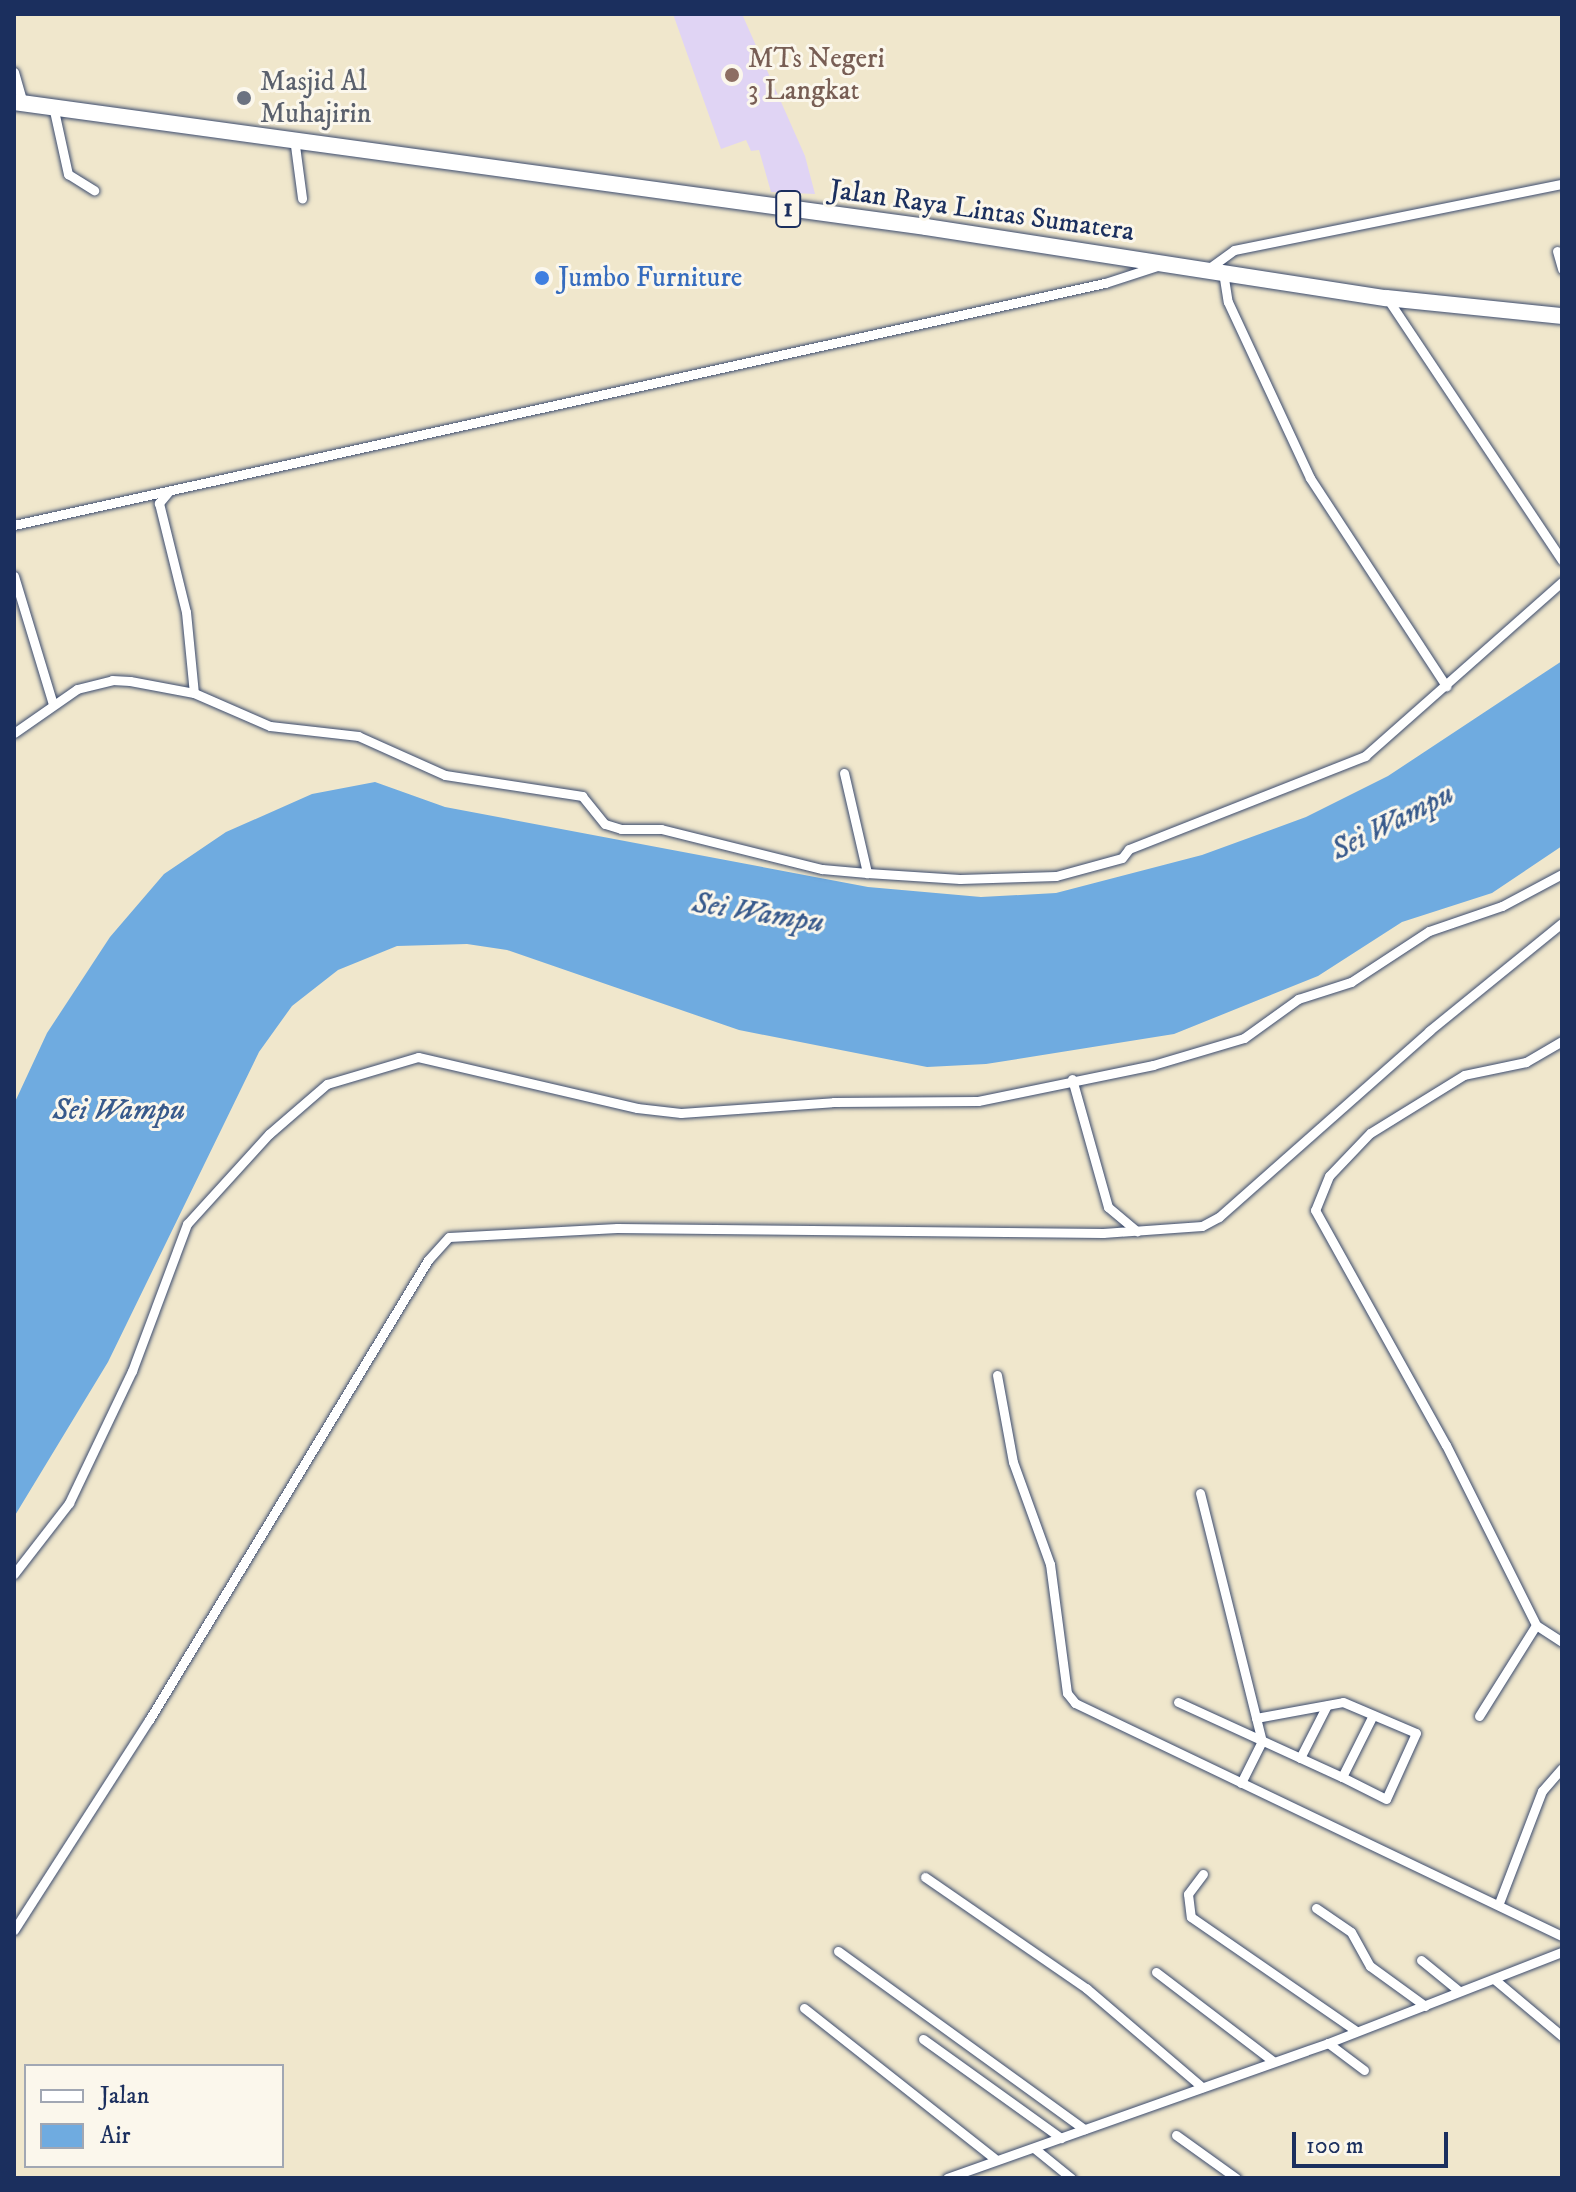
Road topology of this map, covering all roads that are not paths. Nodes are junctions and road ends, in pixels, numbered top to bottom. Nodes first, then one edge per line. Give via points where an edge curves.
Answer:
1 (14, 72) edge
2 (19, 103) edge
3 (53, 106) junction
4 (294, 138) junction
5 (1562, 184) edge
6 (94, 190) dead end
7 (302, 198) dead end
8 (1557, 251) dead end
9 (1164, 263) junction
10 (1562, 269) edge
11 (1216, 270) junction
12 (1387, 298) junction
13 (1562, 316) edge
14 (172, 489) junction
15 (14, 525) edge
16 (1562, 560) edge
17 (14, 576) edge
18 (1562, 582) edge
19 (1446, 686) junction
20 (194, 693) junction
21 (53, 704) junction
22 (14, 733) edge
23 (844, 773) dead end
24 (867, 873) junction
25 (1562, 874) edge
26 (1562, 923) edge
27 (1562, 1041) edge
28 (1072, 1079) junction
29 (1137, 1231) junction
30 (997, 1375) dead end
31 (1200, 1493) dead end
32 (14, 1574) edge
33 (1536, 1625) junction
34 (1562, 1642) edge
35 (1178, 1702) dead end
36 (1327, 1705) junction
37 (1373, 1715) junction
38 (1479, 1716) dead end
39 (1256, 1718) junction
40 (1262, 1741) junction
41 (1300, 1758) junction
42 (1562, 1768) edge
43 (1342, 1777) junction
44 (1241, 1783) junction
45 (1203, 1874) dead end
46 (925, 1877) dead end
47 (1499, 1903) junction
48 (1316, 1908) dead end
49 (14, 1930) edge
50 (1562, 1936) edge
51 (838, 1951) dead end
52 (1562, 1952) edge
53 (1421, 1960) dead end
54 (1156, 1972) dead end
55 (1494, 1979) junction
56 (1459, 1991) junction
57 (1425, 2006) junction
58 (804, 2008) dead end
59 (1356, 2031) junction
60 (1562, 2036) edge
61 (923, 2039) dead end
62 (1328, 2043) junction
63 (1273, 2061) junction
64 (1364, 2070) dead end
65 (1202, 2087) junction
66 (1084, 2129) junction
67 (1176, 2135) dead end
68 (1061, 2138) junction
69 (1034, 2148) junction
70 (995, 2159) junction
71 (947, 2178) edge
72 (1071, 2178) edge
73 (1236, 2178) edge

1 - 2 street
2 - 3 highway, Jalan Raya Lintas Sumatera / 1
3 - 4 highway, Jalan Raya Lintas Sumatera / 1
3 - 6 street via 68,174
4 - 7 street
4 - 9 highway, Jalan Raya Lintas Sumatera / 1
5 - 11 street via 1234,250
8 - 10 street
9 - 11 highway, Jalan Raya Lintas Sumatera / 1
9 - 14 street via 1105,283
11 - 12 highway, Jalan Raya Lintas Sumatera / 1
11 - 19 street via 1310,478
12 - 13 highway, Jalan Raya Lintas Sumatera / 1
12 - 16 street
14 - 15 street
14 - 20 street via 159,503 186,612
17 - 21 street
18 - 19 street
19 - 24 street via 1365,756 1129,849 1122,858 1056,876 960,879
20 - 21 street via 112,680 77,689
20 - 24 street via 270,726 358,736 445,775 533,784 582,796 605,824 621,829 661,829 822,869
21 - 22 street
23 - 24 street
25 - 28 street via 1502,906 1429,931 1351,982 1298,999 1244,1038 1153,1065
26 - 29 street via 1429,1031 1219,1217 1190,1229
27 - 33 street via 1526,1062 1464,1075 1370,1133 1329,1176 1315,1206
28 - 29 street via 1108,1207
28 - 32 street via 978,1101 834,1102 681,1113 637,1108 429,1058 407,1058 327,1084 269,1134 187,1224 132,1371 69,1503
29 - 49 street via 617,1228 449,1237 428,1260
30 - 44 street via 1013,1462 1050,1564 1067,1693 1084,1708
31 - 39 street
33 - 34 street
33 - 38 street
35 - 40 street
36 - 37 street via 1343,1702
36 - 39 street
36 - 41 street
37 - 43 street
37 - 43 street via 1416,1733 1386,1799
39 - 40 street
40 - 41 street
40 - 44 street
41 - 43 street
42 - 47 street via 1542,1791
44 - 47 street
45 - 59 street via 1188,1894 1191,1917
46 - 65 street via 1086,1988
47 - 50 street
48 - 57 street via 1351,1932 1370,1966
51 - 66 street
52 - 55 street
53 - 56 street
54 - 63 street
55 - 56 street
55 - 60 street
56 - 57 street
57 - 59 street
58 - 70 street
59 - 62 street
61 - 68 street
62 - 63 street
62 - 64 street
63 - 65 street
65 - 66 street
66 - 68 street
67 - 73 street
68 - 69 street
69 - 70 street
69 - 72 street
70 - 71 street

